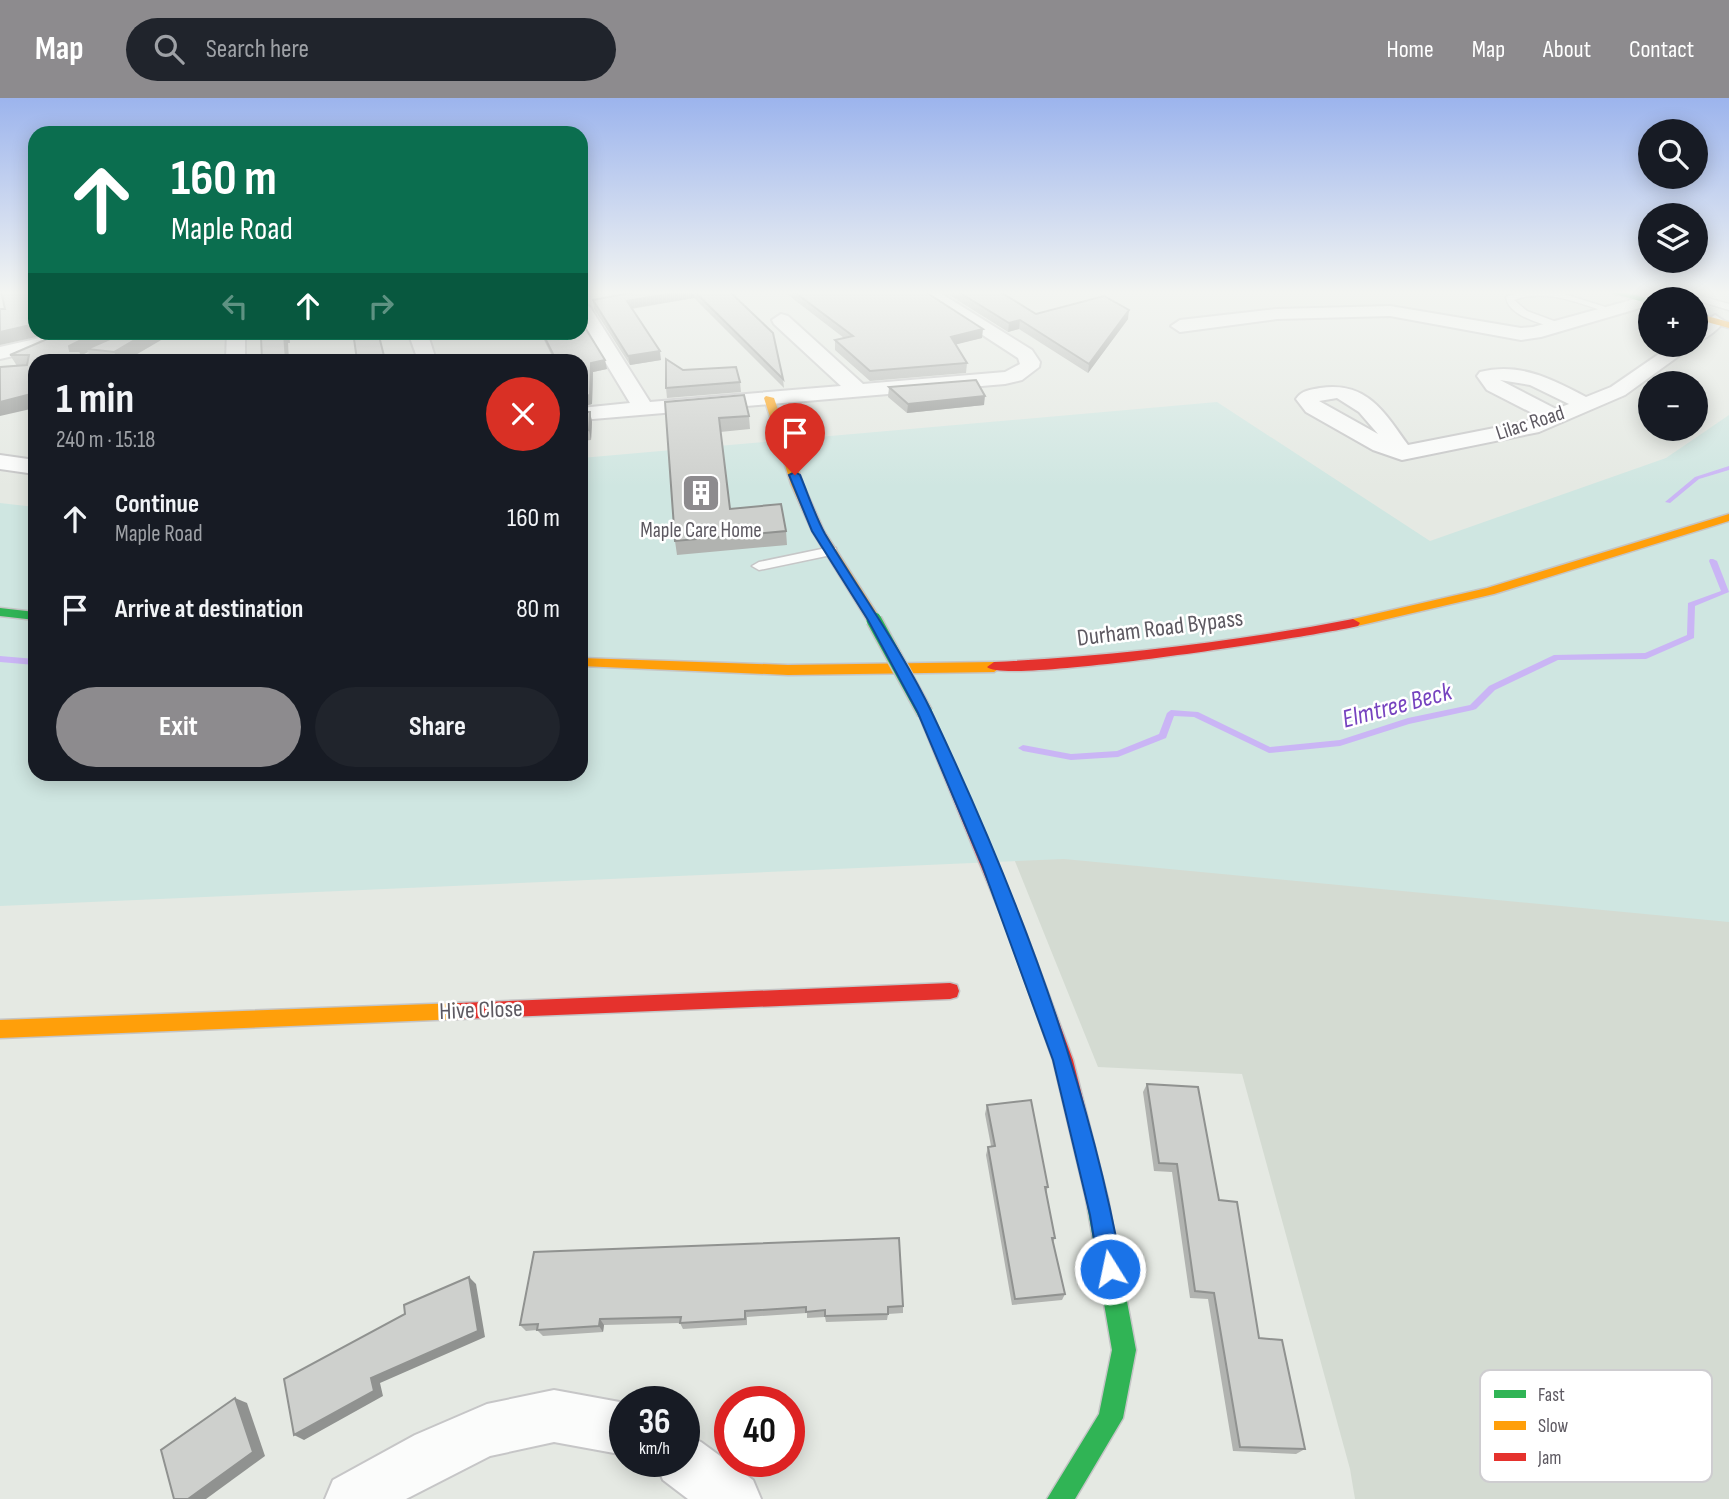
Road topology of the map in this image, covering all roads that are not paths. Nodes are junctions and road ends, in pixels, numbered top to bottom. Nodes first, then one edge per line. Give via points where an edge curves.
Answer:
1 (614, 356) edge
2 (821, 356) edge
3 (1025, 356) edge
4 (1667, 357) edge
5 (858, 390) junction
6 (769, 398) junction
7 (1586, 404) junction
8 (644, 409) junction
9 (588, 413) edge
10 (1555, 416) junction
11 (1402, 453) dead end
12 (0, 462) edge
13 (28, 466) edge
14 (1729, 517) edge
15 (831, 551) junction
16 (759, 566) dead end
17 (0, 612) edge
18 (28, 615) edge
19 (588, 662) edge
20 (950, 991) dead end
21 (4, 1036) edge
22 (609, 1426) edge
23 (700, 1474) edge
24 (352, 1499) edge
25 (734, 1499) edge
26 (1060, 1499) edge

1 - 8 street
2 - 5 street
3 - 5 street via 1030,362 1024,372 1005,378
4 - 7 street, Lilac Road via 1618,391
5 - 6 street
6 - 8 street
6 - 15 street via 797,484
7 - 10 street, Lilac Road
7 - 10 street via 1526,376 1504,371 1487,376 1494,386
8 - 9 street
10 - 11 street, Lilac Road via 1531,426
12 - 13 street
14 - 19 street, Durham Road Bypass via 1433,606 1234,643 1099,659 947,669 762,671
15 - 16 lane
15 - 26 street, bridge via 925,713 1014,925 1063,1060 1101,1215 1124,1350 1111,1418
17 - 18 street
20 - 21 street, Hive Close
22 - 24 street via 554,1416 487,1430
23 - 25 street

